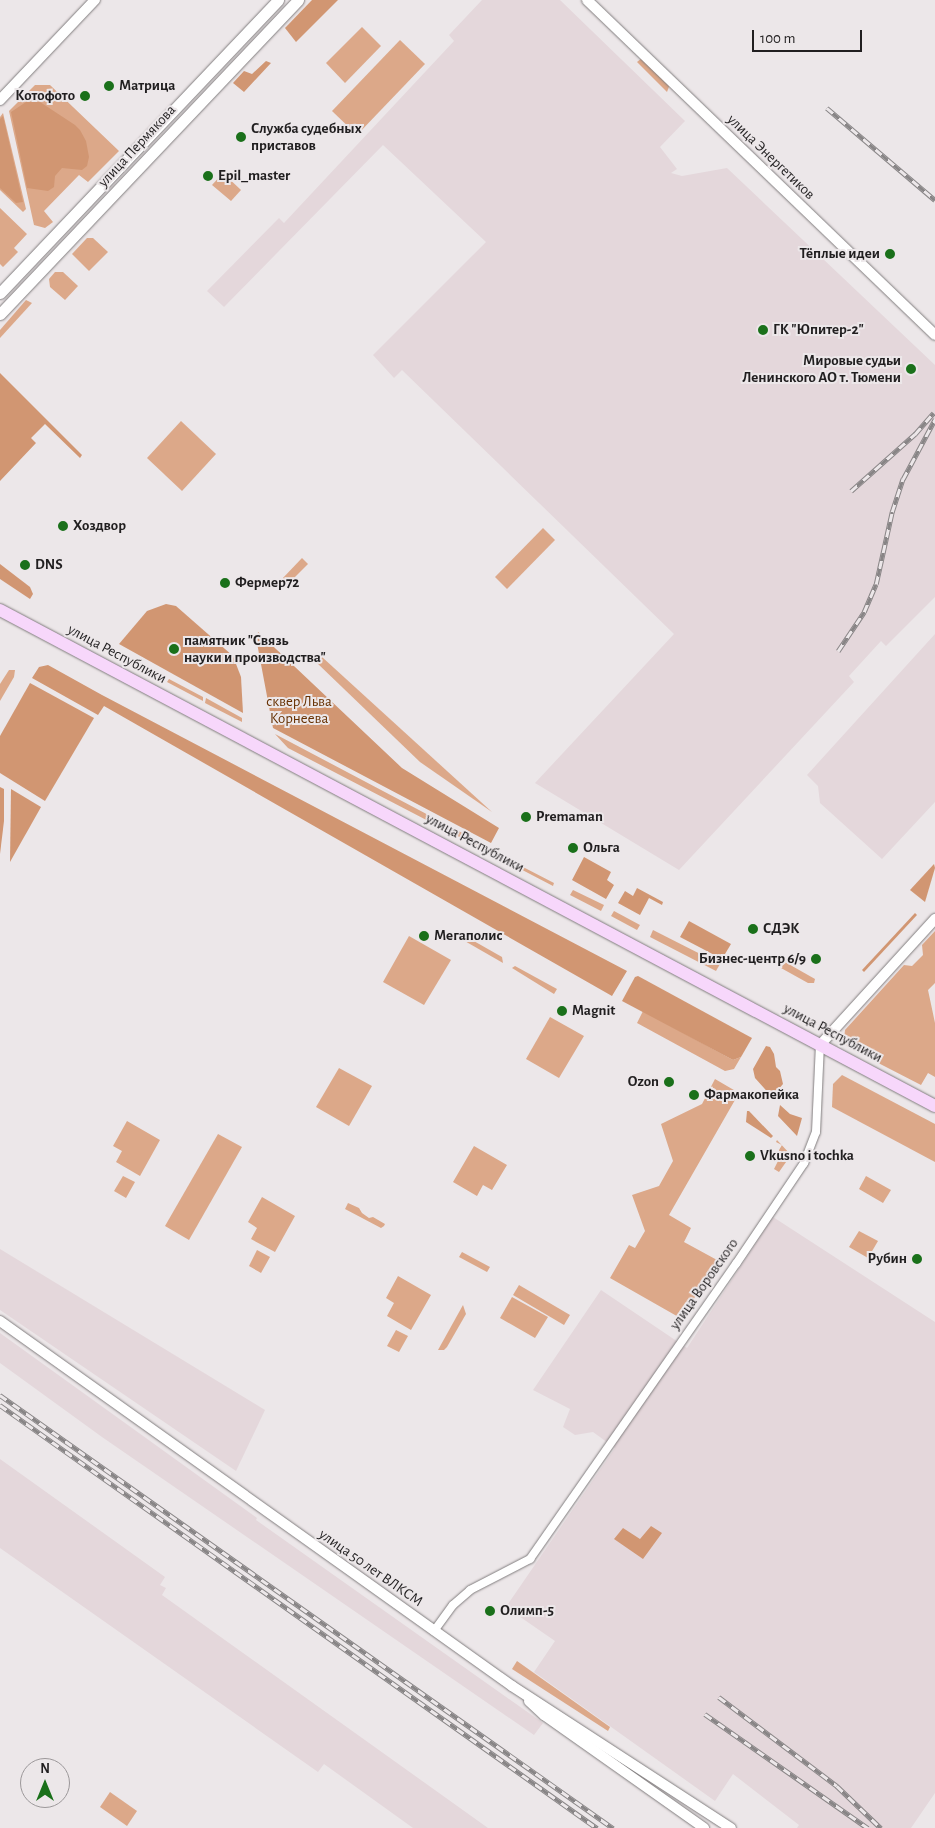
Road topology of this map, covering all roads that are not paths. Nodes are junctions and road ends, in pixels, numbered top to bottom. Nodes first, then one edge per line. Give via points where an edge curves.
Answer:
1 (95, 0) edge
2 (278, 0) edge
3 (298, 0) edge
4 (588, 0) edge
5 (0, 100) edge
6 (1, 290) edge
7 (0, 314) edge
8 (935, 335) edge
9 (1, 610) edge
10 (935, 919) edge
11 (820, 1045) junction
12 (935, 1106) edge
13 (0, 1321) edge
14 (434, 1631) junction
15 (512, 1686) junction
16 (704, 1828) edge
17 (731, 1828) edge

1 - 5 street
2 - 6 main road, улица Пермякова
3 - 7 main road, улица Пермякова
4 - 8 street, улица Энергетиков
9 - 11 main road, улица Республики
10 - 11 street
11 - 12 main road, улица Республики
11 - 14 street, улица Воровского via 816,1132 804,1163 530,1560 470,1590 453,1605
13 - 14 street, улица 50 лет ВЛКСМ
14 - 15 street, улица 50 лет ВЛКСМ
15 - 16 street via 544,1715
15 - 17 street, улица 50 лет ВЛКСМ

